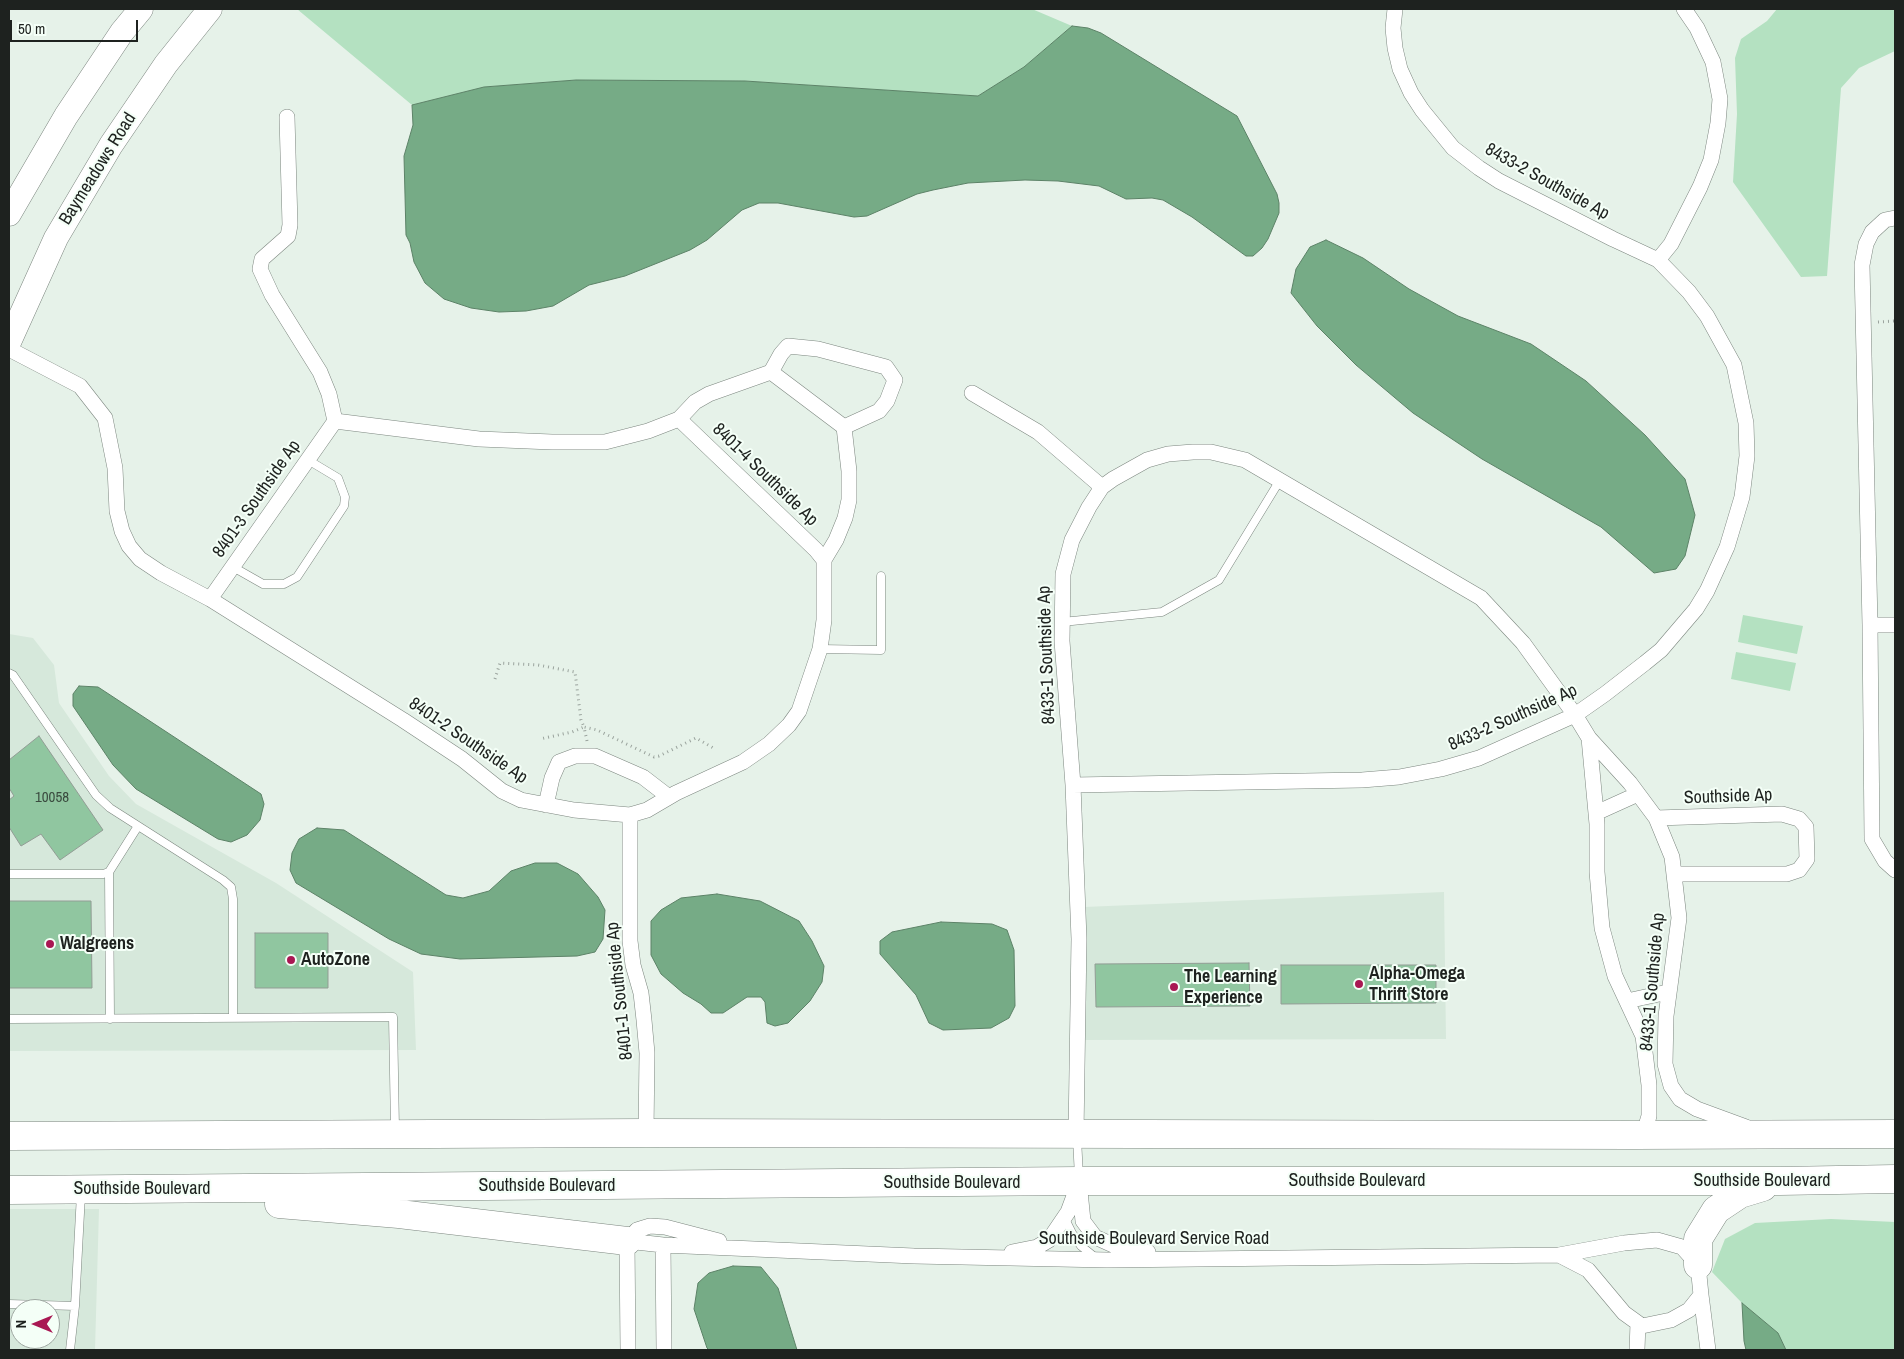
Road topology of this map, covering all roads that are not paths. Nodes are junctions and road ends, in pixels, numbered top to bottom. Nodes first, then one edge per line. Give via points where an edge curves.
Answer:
1 (141, 9) edge
2 (210, 9) edge
3 (1395, 9) edge
4 (1684, 9) edge
5 (287, 117) dead end
6 (9, 214) edge
7 (1895, 218) edge
8 (1658, 260) junction
9 (9, 342) edge
10 (9, 350) edge
11 (771, 372) junction
12 (972, 394) dead end
13 (679, 419) junction
14 (335, 421) junction
15 (844, 428) junction
16 (308, 460) junction
17 (1280, 480) junction
18 (1102, 487) junction
19 (824, 560) junction
20 (232, 567) junction
21 (881, 576) dead end
22 (210, 599) junction
23 (1062, 622) junction
24 (1870, 625) junction
25 (1895, 625) edge
26 (820, 650) junction
27 (9, 673) edge
28 (1575, 714) junction
29 (1589, 738) junction
30 (1074, 785) junction
31 (1638, 794) junction
32 (669, 797) junction
33 (546, 805) junction
34 (1596, 813) junction
35 (630, 815) junction
36 (1656, 818) junction
37 (138, 826) junction
38 (1895, 870) edge
39 (109, 872) junction
40 (9, 874) edge
41 (1674, 874) junction
42 (1668, 992) junction
43 (1627, 1001) junction
44 (233, 1018) junction
45 (9, 1019) edge
46 (110, 1019) junction
47 (646, 1133) junction
48 (395, 1134) junction
49 (1076, 1134) junction
50 (1895, 1134) edge
51 (1634, 1135) junction
52 (1767, 1135) junction
53 (9, 1136) edge
54 (1895, 1179) edge
55 (1079, 1182) junction
56 (1780, 1182) junction
57 (82, 1189) junction
58 (120, 1189) junction
59 (9, 1190) edge
60 (1064, 1217) junction
61 (627, 1241) junction
62 (663, 1245) junction
63 (750, 1248) junction
64 (1559, 1255) junction
65 (1179, 1258) junction
66 (977, 1259) junction
67 (1097, 1259) junction
68 (1698, 1265) junction
69 (1701, 1294) junction
70 (9, 1304) edge
71 (75, 1306) junction
72 (1638, 1323) junction
73 (70, 1350) edge
74 (628, 1350) edge
75 (664, 1350) edge
76 (1636, 1350) edge
77 (1708, 1350) edge

1 - 6 main road via 66,116
2 - 9 main road, Baymeadows Road via 166,64 111,145 56,238
3 - 8 street, 8433-2 Southside Ap via 1395,48 1400,69 1422,110 1452,148 1498,181
4 - 8 street via 1713,62 1720,100 1718,123 1711,160 1700,187 1671,244
5 - 14 street via 290,225 288,236 262,259 260,270 320,372
7 - 24 street via 1885,220 1872,232 1862,265
8 - 28 street, 8433-2 Southside Ap via 1690,292 1734,365 1746,423 1747,456 1742,497 1728,547 1696,609 1645,664
10 - 22 street, 8401-2 Southside Ap via 80,386 92,400 105,418 115,468 117,512 129,546 140,559 161,573
11 - 13 street via 709,394 695,402
11 - 15 street
11 - 15 street via 788,346 818,349 886,367 895,380 886,401 879,411
12 - 18 street via 1038,432
13 - 14 street via 605,442 479,438
13 - 19 street, 8401-4 Southside Ap
14 - 16 street, 8401-3 Southside Ap
15 - 19 street via 849,471 848,500 845,518
16 - 20 street, 8401-3 Southside Ap
16 - 20 lane via 338,478 345,497 344,506 297,577 284,584 263,584
17 - 18 street, 8433-1 Southside Ap via 1245,460 1211,452 1193,452 1147,460
17 - 23 lane via 1219,580 1162,612
17 - 28 street, 8433-1 Southside Ap via 1481,598 1523,643
18 - 23 street, 8433-1 Southside Ap via 1076,532 1067,557 1063,574
19 - 26 street, 8401-2 Southside Ap via 824,620
20 - 22 street, 8401-3 Southside Ap
21 - 26 lane via 881,650
22 - 33 street, 8401-2 Southside Ap via 403,720 462,759 502,791 521,800
23 - 30 street, 8433-1 Southside Ap
24 - 25 street
24 - 38 street via 1872,839 1885,861
26 - 32 street, 8401-2 Southside Ap via 799,711 789,725 743,762
27 - 37 lane via 96,795
28 - 29 street, 8433-1 Southside Ap
28 - 30 street, 8433-2 Southside Ap via 1479,758 1399,777 1299,782
29 - 31 street, 8433-1 Southside Ap
29 - 34 street, 8433-1 Southside Ap
30 - 49 street, 8433-1 Southside Ap via 1079,939
31 - 34 street
31 - 36 street, 8433-1 Southside Ap
32 - 33 street via 643,777 595,756 575,756 559,762
32 - 35 street, 8401-2 Southside Ap
33 - 35 street, 8401-2 Southside Ap
34 - 43 street, 8433-1 Southside Ap via 1602,928 1615,976
35 - 47 street, 8401-1 Southside Ap via 630,941 641,993 647,1053
36 - 41 street, 8433-1 Southside Ap via 1672,857
36 - 41 street, Southside Ap via 1782,814 1799,820 1806,827 1807,859 1799,870 1787,874
37 - 39 lane
37 - 44 lane via 231,887
39 - 40 lane
39 - 46 lane
41 - 42 street, 8433-1 Southside Ap via 1679,918
42 - 43 street
42 - 52 street, 8433-1 Southside Ap via 1665,1064 1671,1086 1680,1099 1696,1110
43 - 51 street, 8433-1 Southside Ap via 1644,1036 1649,1085 1650,1116 1646,1126
44 - 46 lane
44 - 48 lane via 393,1017
45 - 46 lane
47 - 48 highway
47 - 49 highway
48 - 53 highway
49 - 51 highway
49 - 55 lane
50 - 52 highway
51 - 52 highway
54 - 56 highway, Southside Boulevard
55 - 56 highway, Southside Boulevard
55 - 58 highway, Southside Boulevard
55 - 60 street
55 - 65 street via 1083,1221 1095,1237 1115,1246
56 - 68 highway via 1740,1194 1716,1210 1698,1239
57 - 58 highway, Southside Boulevard
57 - 59 highway, Southside Boulevard
57 - 71 lane
58 - 61 highway via 399,1214
60 - 66 street via 1048,1240 1037,1248
60 - 67 lane via 1081,1246
61 - 62 street, Southside Boulevard Service Road
61 - 63 street, Southside Boulevard Service Road via 637,1230 650,1226
61 - 74 street
62 - 63 street, Southside Boulevard Service Road
62 - 75 street
63 - 66 street, Southside Boulevard Service Road
64 - 65 street, Southside Boulevard Service Road
64 - 68 street, Southside Boulevard Service Road via 1657,1240 1682,1247
64 - 72 street, Southside Boulevard Service Road via 1588,1270 1624,1313
65 - 67 street, Southside Boulevard Service Road
66 - 67 street, Southside Boulevard Service Road
68 - 69 street
69 - 72 street via 1689,1310 1671,1320 1642,1326
69 - 77 street
70 - 71 lane
71 - 73 lane
72 - 76 street

